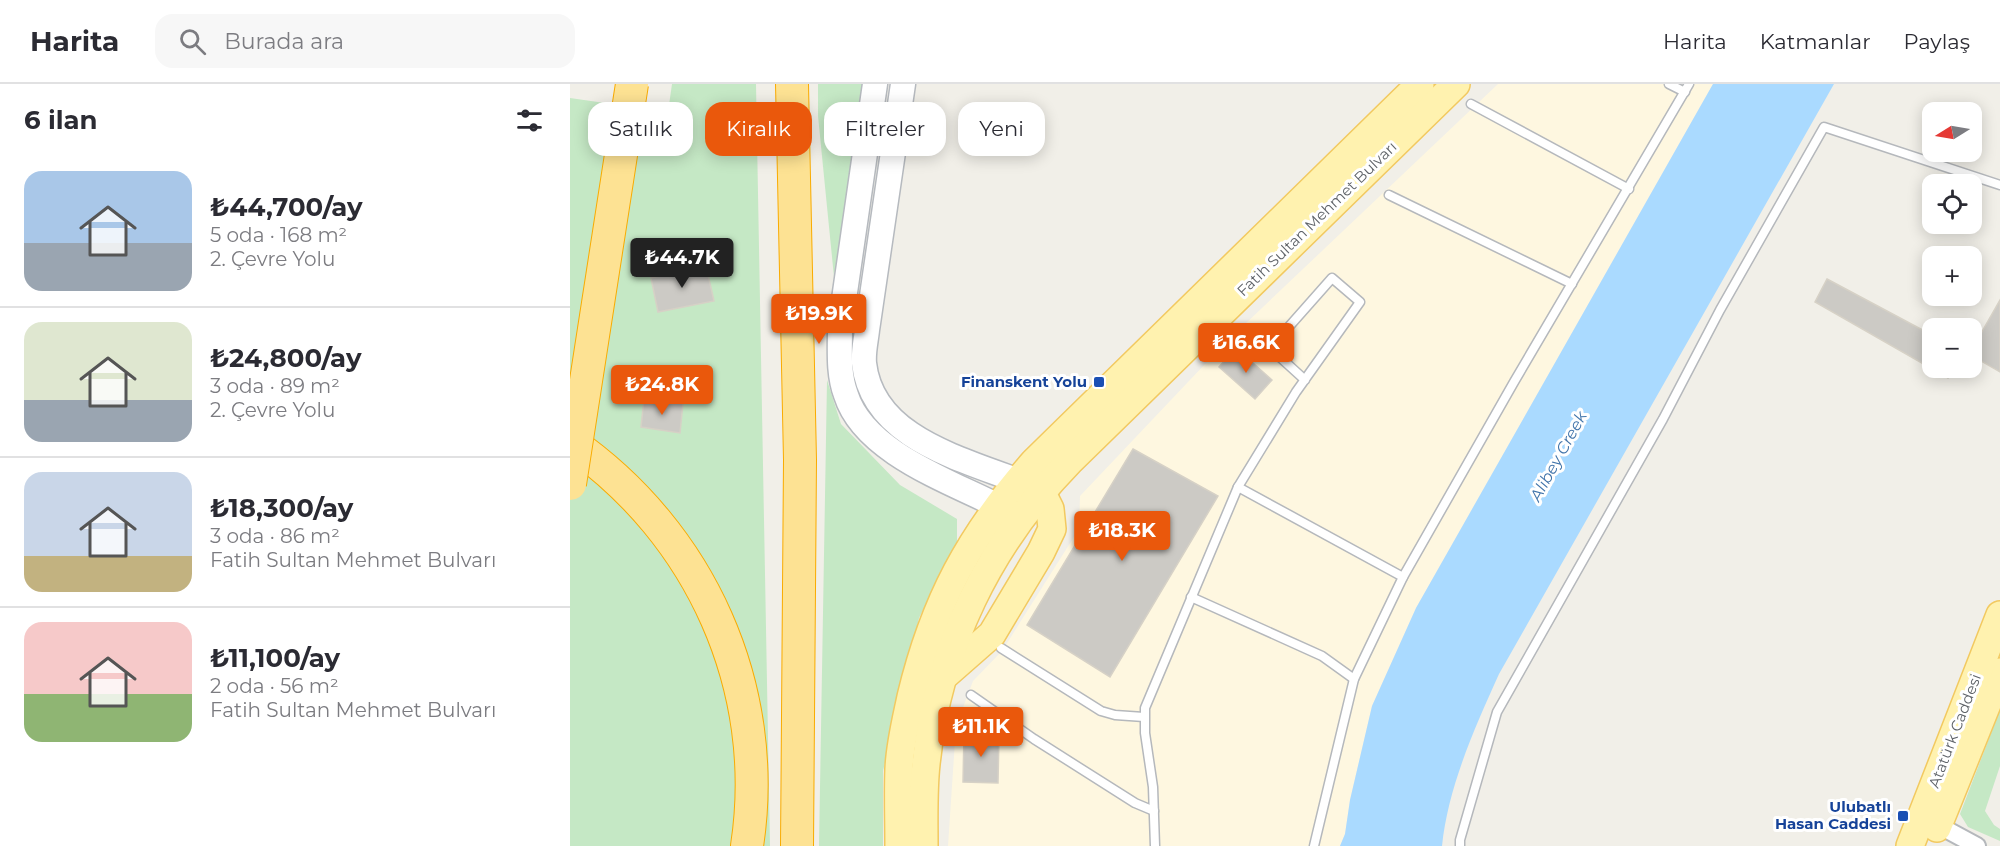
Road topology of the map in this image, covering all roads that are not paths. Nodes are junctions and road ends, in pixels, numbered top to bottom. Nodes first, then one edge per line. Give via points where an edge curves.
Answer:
1 (632, 84) edge
2 (792, 84) edge
3 (875, 84) edge
4 (903, 84) edge
5 (1420, 84) edge
6 (1670, 84) edge
7 (1687, 88) edge
8 (1464, 94) edge
9 (2000, 185) edge
10 (1629, 189) junction
11 (1389, 195) dead end
12 (1572, 284) junction
13 (1305, 380) junction
14 (570, 442) edge
15 (570, 484) edge
16 (1029, 487) junction
17 (1238, 487) junction
18 (1009, 512) junction
19 (1403, 577) junction
20 (1191, 597) junction
21 (2000, 615) edge
22 (1001, 648) dead end
23 (2000, 672) edge
24 (943, 676) junction
25 (1354, 679) junction
26 (971, 695) dead end
27 (1144, 717) junction
28 (1154, 811) junction
29 (1929, 830) edge
30 (747, 846) edge
31 (796, 846) edge
32 (899, 846) edge
33 (924, 846) edge
34 (1155, 846) edge
35 (1314, 846) edge
36 (1460, 846) edge
37 (1910, 846) edge
38 (1977, 846) edge

1 - 15 highway, bridge
2 - 31 highway via 800,460
3 - 18 main road via 840,327 840,364 846,397 860,420 885,447
4 - 16 main road via 867,330 864,362 871,388 896,425 912,436
5 - 16 main road, Fatih Sultan Mehmet Bulvarı via 1062,433
6 - 7 lane
7 - 10 lane
8 - 10 lane
8 - 16 main road, Fatih Sultan Mehmet Bulvarı via 1147,385
9 - 36 lane via 1824,127 1497,712
10 - 12 lane
11 - 12 lane
12 - 19 lane
13 - 13 lane via 1360,302 1332,278 1270,348
13 - 17 lane
14 - 30 highway via 598,463 655,519 690,567 716,614 738,672 748,722 752,817
16 - 18 main road, Fatih Sultan Mehmet Bulvarı
16 - 24 main road via 1050,509 1052,529 992,634
17 - 19 lane
17 - 20 lane
18 - 24 main road, Fatih Sultan Mehmet Bulvarı
18 - 32 main road, Fatih Sultan Mehmet Bulvarı via 970,545 942,598 923,653 903,735
19 - 25 lane
20 - 25 lane via 1322,656
20 - 27 lane
21 - 29 main road, Atatürk Caddesi
22 - 27 lane via 1101,711
23 - 29 main road, Atatürk Caddesi
24 - 33 main road, Fatih Sultan Mehmet Bulvarı via 926,765
25 - 35 lane
26 - 28 lane via 1034,740
27 - 28 lane
28 - 34 lane
29 - 37 main road, Atatürk Caddesi
29 - 38 street

